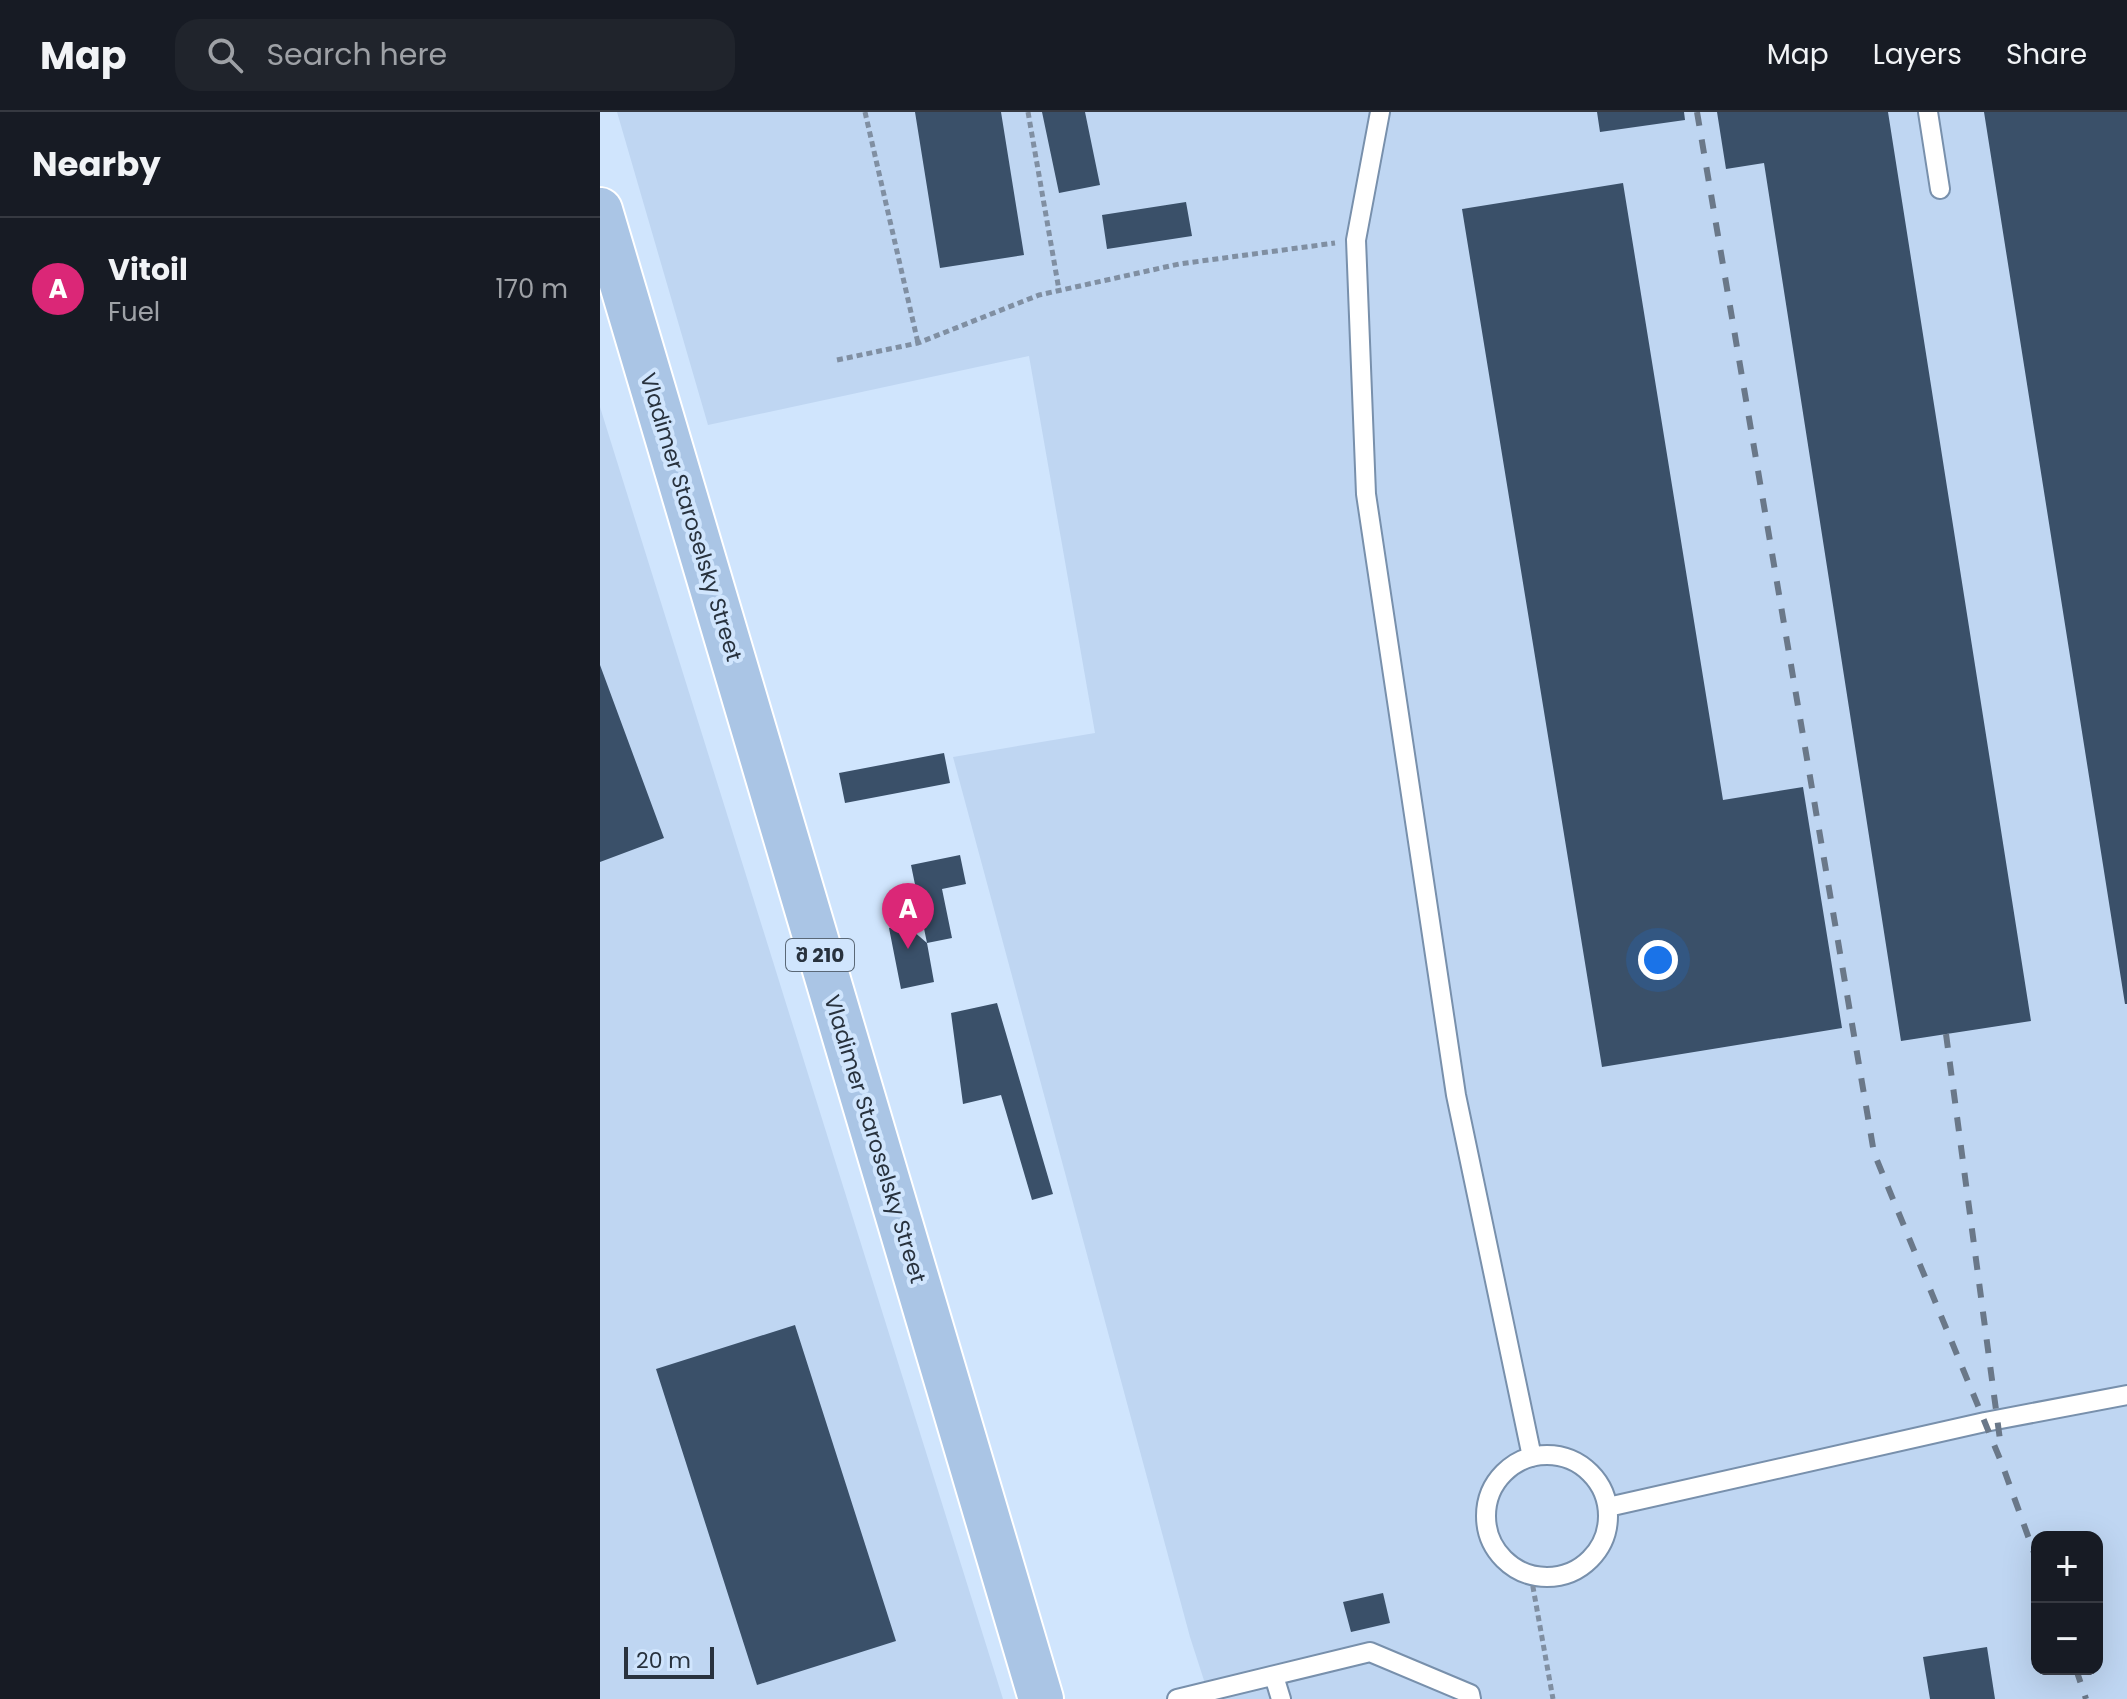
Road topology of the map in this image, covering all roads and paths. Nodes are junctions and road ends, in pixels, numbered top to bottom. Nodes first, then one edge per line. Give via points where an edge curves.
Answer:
1 (865, 112) edge
2 (1028, 112) edge
3 (1380, 112) edge
4 (1928, 112) edge
5 (1940, 189) dead end
6 (600, 210) edge
7 (1356, 240) junction
8 (1059, 290) junction
9 (918, 343) junction
10 (837, 360) dead end
11 (2127, 1395) edge
12 (1532, 1457) junction
13 (1608, 1507) junction
14 (1531, 1576) junction
15 (1274, 1676) junction
16 (1041, 1699) edge
17 (1177, 1699) edge
18 (1281, 1699) edge
19 (1471, 1699) edge
20 (1553, 1699) edge

1 - 9 path
2 - 8 path
3 - 7 lane
4 - 5 lane
6 - 16 main road, Vladimer Staroselsky Street / შ 210
7 - 8 path via 1179,264
7 - 12 lane via 1366,494 1456,1095
8 - 9 path
9 - 10 path
11 - 13 lane
12 - 13 lane via 1568,1458 1583,1466 1599,1484
12 - 14 lane via 1499,1478 1486,1515 1498,1553
13 - 14 lane via 1607,1531 1596,1554 1578,1570 1555,1577
14 - 20 path
15 - 17 lane
15 - 18 lane
15 - 19 lane via 1370,1652 1470,1694

